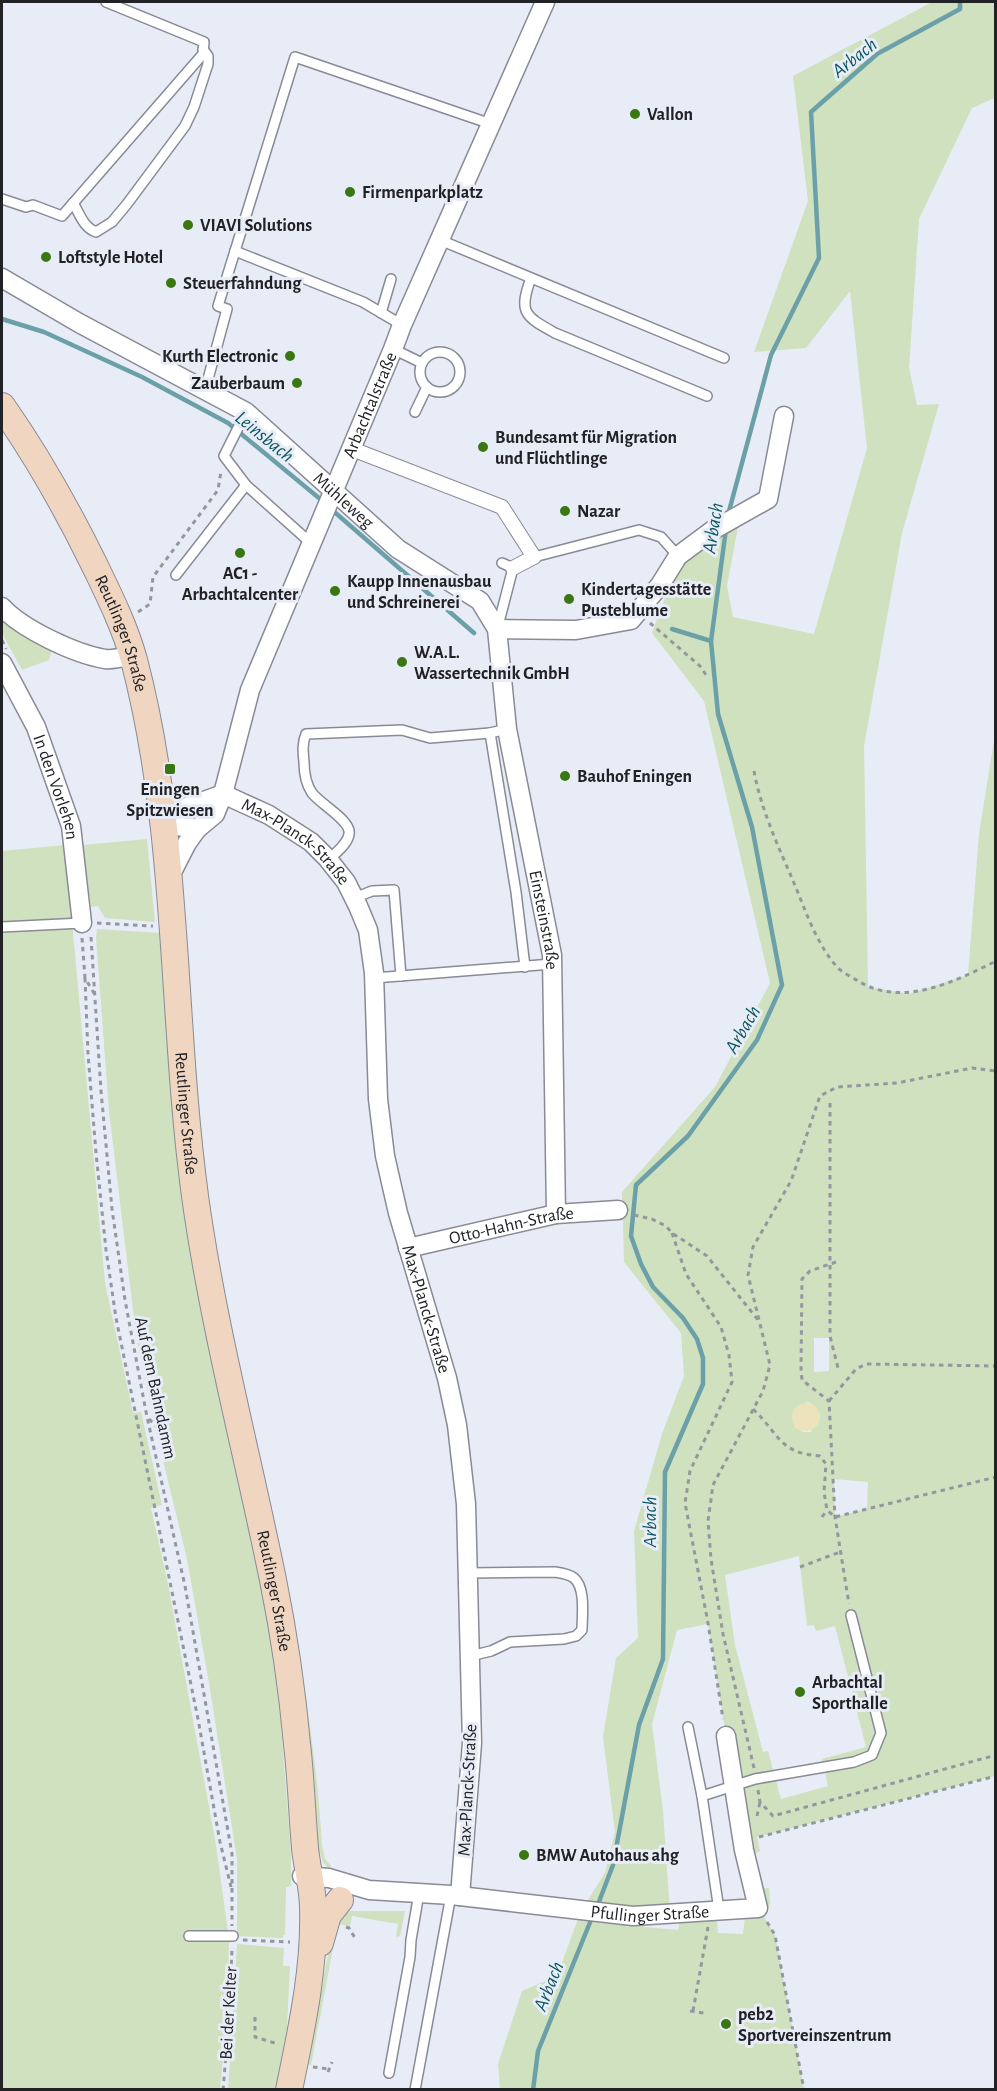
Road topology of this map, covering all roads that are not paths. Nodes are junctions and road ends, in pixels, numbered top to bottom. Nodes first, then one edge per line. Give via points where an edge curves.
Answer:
1 (106, 2) edge
2 (544, 2) edge
3 (203, 49) junction
4 (490, 124) junction
5 (2, 199) edge
6 (73, 203) junction
7 (440, 240) junction
8 (236, 251) junction
9 (2, 278) edge
10 (531, 278) junction
11 (390, 279) dead end
12 (381, 313) junction
13 (402, 325) junction
14 (393, 349) junction
15 (724, 358) dead end
16 (422, 363) junction
17 (427, 387) junction
18 (205, 390) junction
19 (707, 396) dead end
20 (2, 406) edge
21 (415, 412) dead end
22 (784, 416) dead end
23 (244, 417) junction
24 (352, 449) junction
25 (246, 485) junction
26 (333, 492) junction
27 (312, 544) junction
28 (678, 556) junction
29 (534, 557) junction
30 (507, 565) joint
31 (176, 575) dead end
32 (2, 608) edge
33 (497, 629) junction
34 (133, 655) junction
35 (2, 663) edge
36 (499, 731) junction
37 (223, 794) junction
38 (163, 814) junction
39 (197, 829) junction
40 (329, 860) junction
41 (169, 880) junction
42 (354, 898) junction
43 (89, 926) joint
44 (2, 927) edge
45 (552, 964) junction
46 (525, 967) junction
47 (401, 976) junction
48 (374, 978) junction
49 (618, 1210) dead end
50 (556, 1214) junction
51 (408, 1248) junction
52 (469, 1573) junction
53 (851, 1615) road end
54 (470, 1656) junction
55 (688, 1727) dead end
56 (726, 1736) road end
57 (734, 1788) junction
58 (702, 1796) junction
59 (306, 1883) junction
60 (369, 1890) junction
61 (419, 1893) junction
62 (456, 1896) junction
63 (340, 1900) junction
64 (715, 1910) junction
65 (189, 1936) dead end
66 (232, 1936) road end
67 (308, 1989) junction
68 (295, 2068) edge
69 (389, 2073) dead end
70 (415, 2090) edge

1 - 3 lane via 204,42
2 - 4 street, Arbachtalstraße
3 - 6 lane via 203,54
3 - 6 lane via 208,64 194,107 112,222 96,232 89,229
4 - 7 street, Arbachtalstraße
4 - 8 lane via 295,57
5 - 6 lane via 62,216
7 - 10 lane
7 - 13 street, Arbachtalstraße
8 - 12 lane via 363,302
8 - 18 lane via 218,306 227,309
9 - 18 street, Mühleweg
10 - 15 lane
10 - 19 lane via 524,301 529,316 537,322
11 - 12 lane
12 - 13 lane
13 - 14 street, Arbachtalstraße
14 - 16 lane
14 - 24 street, Arbachtalstraße
16 - 17 lane via 420,376
16 - 17 lane via 432,354 444,353 455,360 460,372 456,384 445,391
17 - 21 lane
18 - 23 street, Mühleweg
20 - 34 main road, Reutlinger Straße via 60,496 109,595
22 - 28 street via 768,499 713,530
23 - 25 lane via 224,456
23 - 26 street, Mühleweg
24 - 26 street, Arbachtalstraße
24 - 29 street via 502,507
25 - 27 lane
25 - 31 lane
26 - 27 street, Arbachtalstraße
26 - 33 street, Mühleweg via 398,549 480,601
27 - 37 street, Arbachtalstraße via 249,690
28 - 29 lane via 661,537 639,530
28 - 33 street via 631,620 576,630
29 - 30 street
30 - 33 lane
32 - 34 street via 24,627 78,650 104,659
33 - 36 street, Einsteinstraße
34 - 38 main road, Reutlinger Straße via 151,732
35 - 43 street, In den Vorlehen via 36,727 71,826
36 - 40 lane via 430,738 402,730 306,734 305,776 311,792 348,825 350,832
36 - 45 street, Einsteinstraße
36 - 46 lane
37 - 38 street
37 - 39 street, Arbachtalstraße via 215,814
37 - 40 street, Max-Planck-Straße via 292,828
38 - 39 street via 178,826
38 - 41 main road, Reutlinger Straße
39 - 41 street, Arbachtalstraße
40 - 42 street, Max-Planck-Straße
41 - 59 main road, Reutlinger Straße via 202,1248 282,1630 297,1741
42 - 47 lane via 372,891 394,890
42 - 48 street, Max-Planck-Straße via 368,930
43 - 44 lane
45 - 46 lane
45 - 50 street, Einsteinstraße
46 - 47 lane
47 - 48 lane
48 - 51 street, Max-Planck-Straße via 381,1130
49 - 50 street, Otto-Hahn-Straße
50 - 51 street, Otto-Hahn-Straße
51 - 52 street, Max-Planck-Straße via 456,1418
52 - 54 street, Max-Planck-Straße
52 - 54 lane via 568,1575 580,1589 582,1611 582,1630 576,1636 510,1642
53 - 57 lane via 881,1733 872,1755 854,1762 755,1779
54 - 62 street, Max-Planck-Straße via 472,1743
55 - 58 lane
56 - 57 street
57 - 58 lane
57 - 64 street, Pfullinger Straße via 758,1908
58 - 64 lane
59 - 60 street, Pfullinger Straße via 347,1882
59 - 63 street via 330,1900
59 - 67 main road, Reutlinger Straße via 313,1907
59 - 68 main road, Reutlinger Straße via 298,1906
60 - 61 street, Pfullinger Straße
60 - 63 street, Pfullinger Straße
61 - 62 street, Pfullinger Straße
61 - 69 lane
62 - 64 street, Pfullinger Straße via 633,1916
62 - 70 lane, Max-Planck-Straße
63 - 67 main road via 330,1910
65 - 66 lane
67 - 68 main road, Reutlinger Straße

